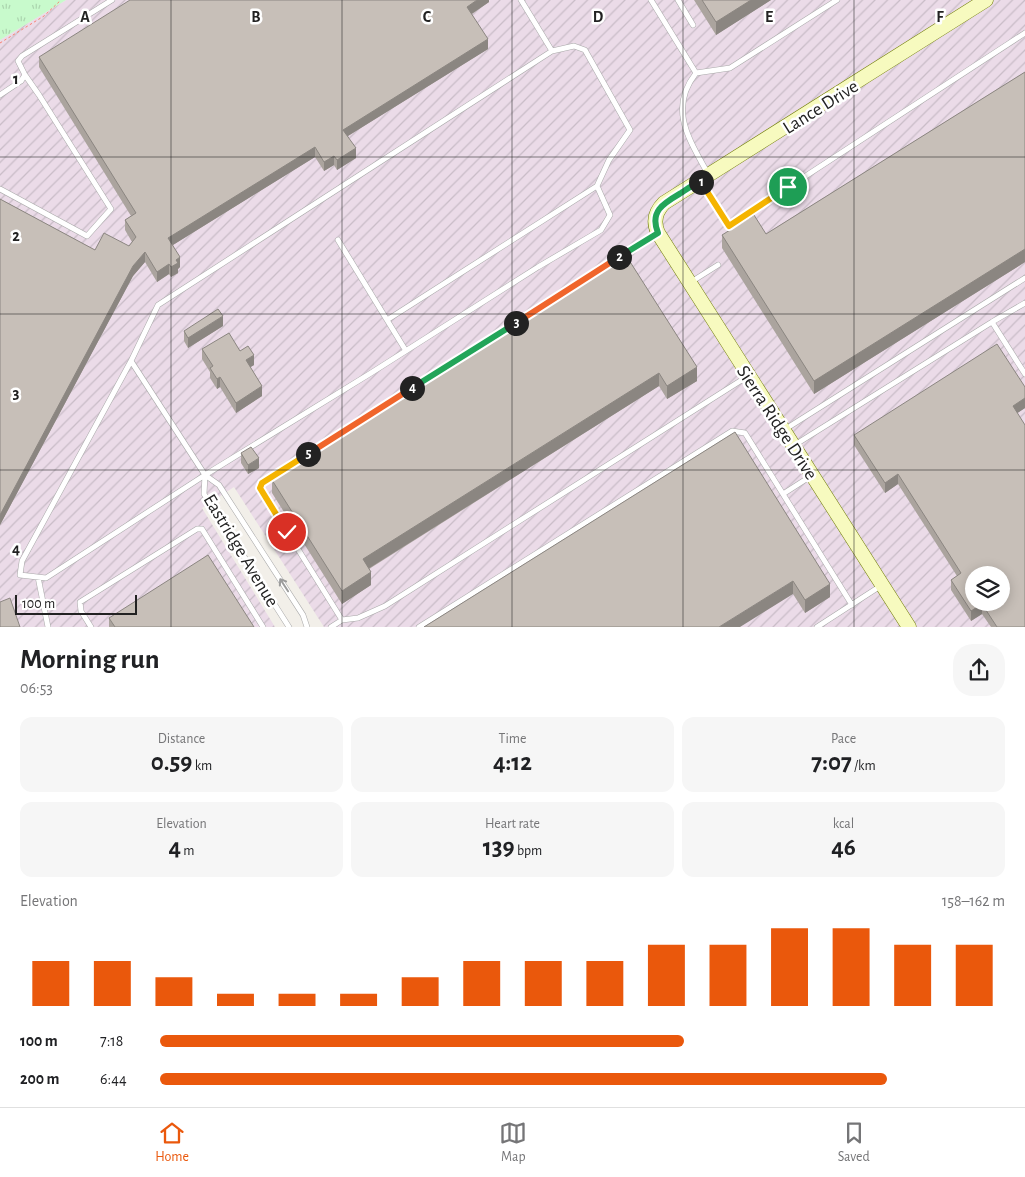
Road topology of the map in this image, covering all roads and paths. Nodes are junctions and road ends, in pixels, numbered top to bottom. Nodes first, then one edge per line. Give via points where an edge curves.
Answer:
1 (61, 0) edge
2 (112, 0) edge
3 (521, 0) edge
4 (651, 0) edge
5 (678, 0) edge
6 (837, 0) edge
7 (986, 0) edge
8 (693, 25) dead end
9 (1025, 33) edge
10 (0, 43) edge
11 (552, 51) junction
12 (696, 73) junction
13 (25, 75) junction
14 (0, 95) edge
15 (705, 178) junction
16 (598, 186) junction
17 (0, 190) edge
18 (656, 214) joint
19 (658, 233) junction
20 (338, 240) dead end
21 (718, 265) dead end
22 (1025, 278) edge
23 (689, 283) junction
24 (1025, 303) edge
25 (387, 320) junction
26 (992, 322) junction
27 (406, 351) junction
28 (131, 361) junction
29 (1025, 374) edge
30 (748, 376) junction
31 (783, 430) junction
32 (793, 446) junction
33 (205, 475) junction
34 (812, 475) junction
35 (783, 494) junction
36 (38, 577) junction
37 (882, 585) junction
38 (852, 604) junction
39 (342, 620) junction
40 (48, 627) edge
41 (91, 627) edge
42 (263, 627) edge
43 (289, 627) edge
44 (307, 627) edge
45 (331, 627) edge
46 (419, 627) edge
47 (817, 627) edge
48 (909, 627) edge

1 - 10 path via 44,16
2 - 13 lane via 22,56 18,61
3 - 11 lane
4 - 12 lane
5 - 8 lane
6 - 12 lane via 730,68
7 - 15 street, Lance Drive
9 - 15 lane via 729,226
11 - 16 lane via 574,46 585,50 630,130 609,160
11 - 28 lane via 158,305
12 - 15 lane via 685,90 682,108
13 - 14 lane
13 - 17 lane via 111,210 87,236
15 - 18 street, Lance Drive via 664,203
16 - 25 lane
16 - 27 lane via 610,215 601,230
18 - 19 street, Sierra Ridge Drive
19 - 23 street, Sierra Ridge Drive
19 - 39 lane via 262,483 260,488
20 - 25 lane
21 - 23 lane
22 - 31 lane
23 - 30 street, Sierra Ridge Drive
24 - 26 lane
25 - 27 lane
26 - 29 lane
26 - 32 lane
27 - 33 lane
28 - 33 lane
28 - 36 lane via 22,561 20,575
30 - 31 street, Sierra Ridge Drive
30 - 39 lane via 385,606 358,618
31 - 32 street, Sierra Ridge Drive
32 - 34 street, Sierra Ridge Drive
33 - 36 lane via 46,578
33 - 43 lane, Eastridge Avenue via 204,494
44 -> 33 lane, Eastridge Avenue via 304,615 219,485
34 - 35 lane
34 - 37 street, Sierra Ridge Drive
35 - 38 lane
35 - 46 lane via 744,433 732,431
36 - 40 lane
37 - 38 lane
37 - 48 street, Sierra Ridge Drive
38 - 47 lane
39 - 45 lane
41 - 42 lane via 81,611 80,602 197,529 202,529

